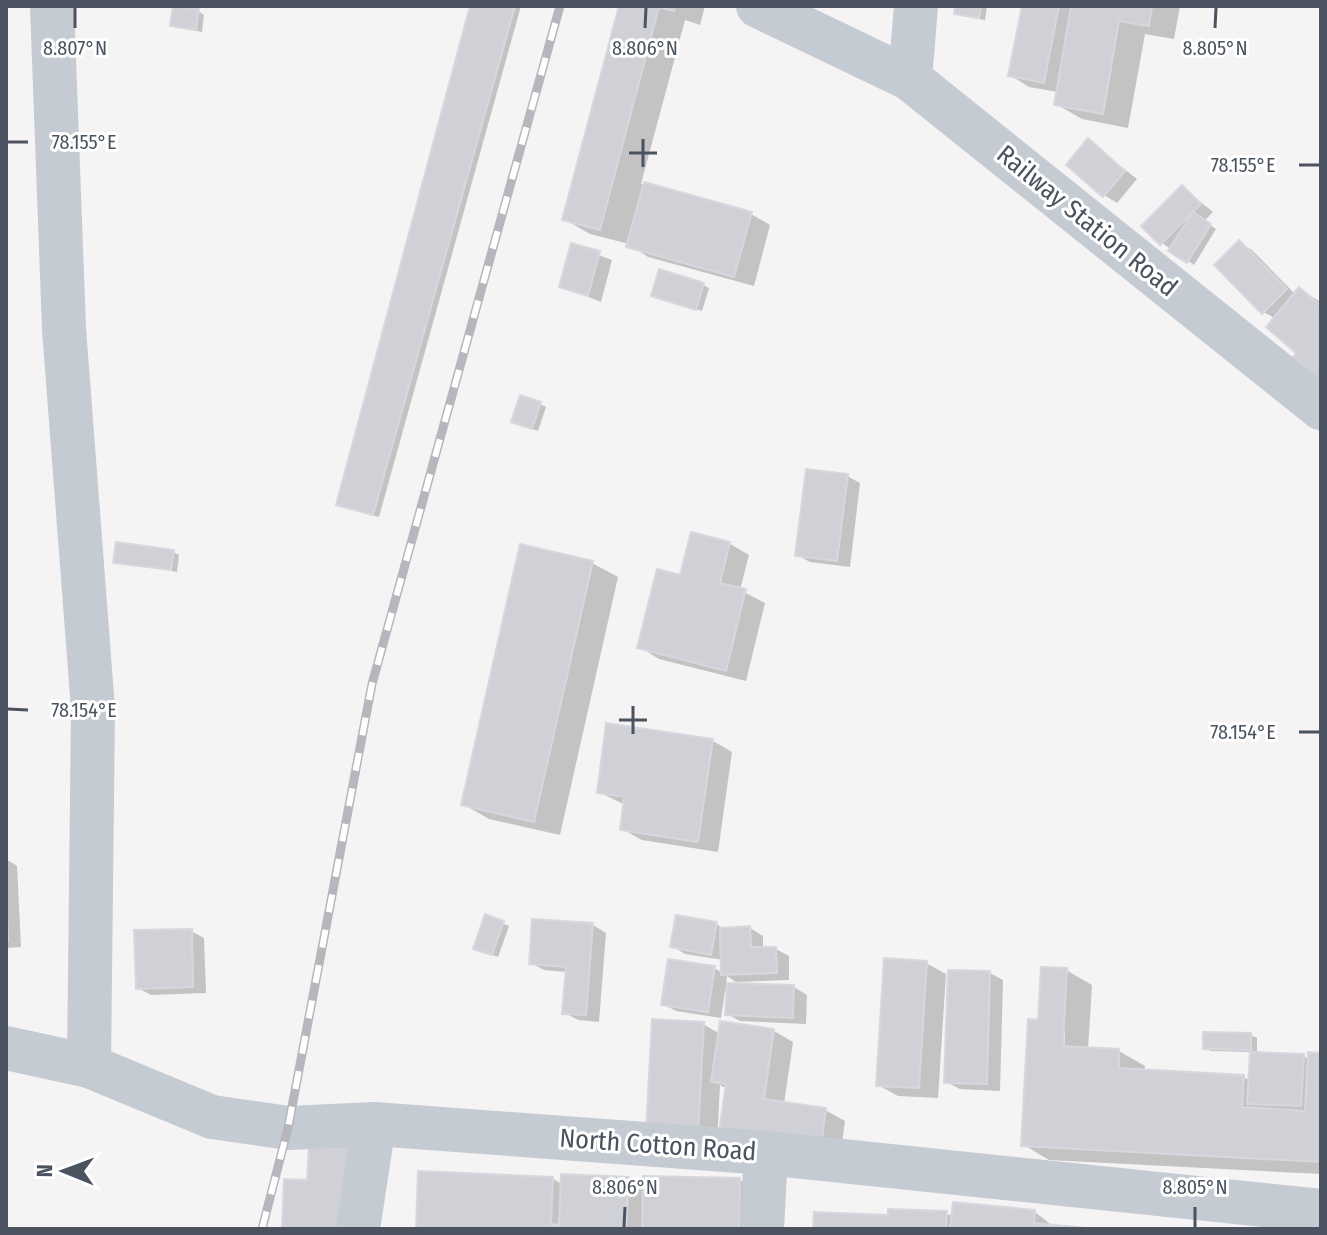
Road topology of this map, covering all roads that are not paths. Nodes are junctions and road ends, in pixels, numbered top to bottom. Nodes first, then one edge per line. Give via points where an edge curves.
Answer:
1 (52, 6) edge
2 (758, 6) edge
3 (916, 6) edge
4 (910, 79) junction
5 (1321, 408) edge
6 (6, 1048) edge
7 (89, 1066) junction
8 (374, 1124) junction
9 (766, 1153) junction
10 (1321, 1211) edge
11 (358, 1229) edge
12 (762, 1229) edge

1 - 7 street via 64,329 93,709
2 - 4 street, Railway Station Road
3 - 4 street
4 - 5 street, Railway Station Road
6 - 7 street, North Cotton Road
7 - 8 street, North Cotton Road via 212,1117 288,1128
8 - 9 street, North Cotton Road
8 - 11 street
9 - 10 street, North Cotton Road
9 - 12 street

